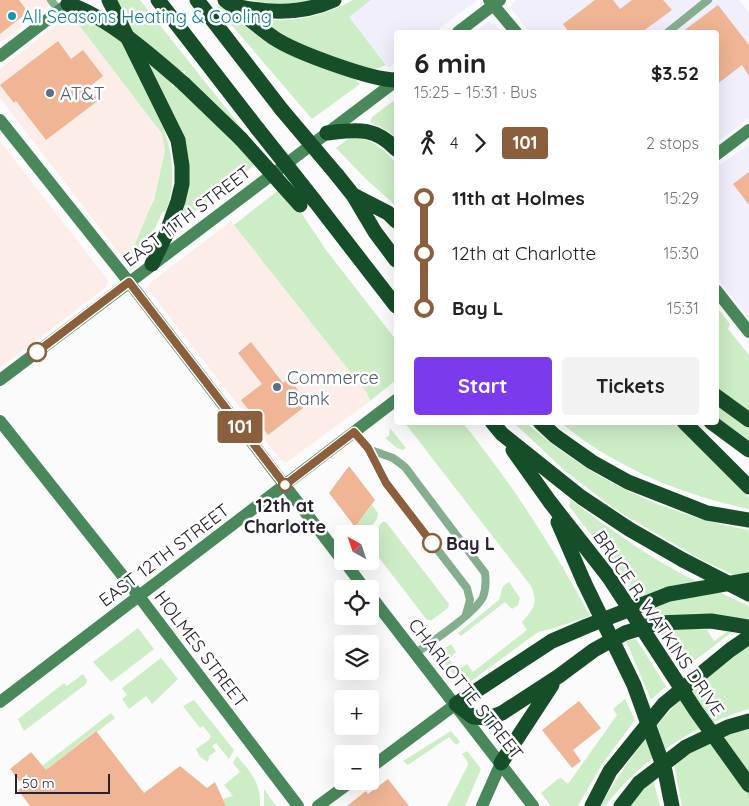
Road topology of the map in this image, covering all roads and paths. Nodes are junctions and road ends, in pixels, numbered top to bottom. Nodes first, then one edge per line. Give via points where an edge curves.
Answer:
1 (51, 0) edge
2 (109, 0) edge
3 (158, 0) edge
4 (197, 0) edge
5 (334, 0) edge
6 (708, 0) edge
7 (228, 2) edge
8 (494, 2) edge
9 (67, 5) edge
10 (460, 30) edge
11 (515, 30) edge
12 (670, 30) edge
13 (0, 56) edge
14 (394, 80) edge
15 (394, 82) edge
16 (0, 120) edge
17 (749, 130) edge
18 (327, 133) junction
19 (394, 147) edge
20 (719, 153) edge
21 (353, 195) junction
22 (307, 202) junction
23 (394, 218) edge
24 (394, 257) edge
25 (152, 264) junction
26 (129, 282) junction
27 (719, 294) edge
28 (394, 303) edge
29 (749, 332) edge
30 (0, 380) edge
31 (719, 398) edge
32 (394, 402) edge
33 (749, 420) edge
34 (0, 421) edge
35 (543, 425) edge
36 (687, 425) edge
37 (715, 425) edge
38 (497, 428) edge
39 (354, 432) junction
40 (368, 448) junction
41 (749, 450) edge
42 (285, 485) junction
43 (749, 486) edge
44 (550, 502) junction
45 (749, 520) edge
46 (334, 548) edge
47 (351, 570) edge
48 (358, 580) edge
49 (749, 580) edge
50 (749, 594) edge
51 (138, 596) junction
52 (379, 606) edge
53 (465, 616) junction
54 (749, 626) edge
55 (749, 637) edge
56 (416, 653) junction
57 (558, 676) junction
58 (0, 702) edge
59 (456, 704) junction
60 (749, 721) edge
61 (379, 761) edge
62 (501, 763) junction
63 (749, 785) edge
64 (340, 790) edge
65 (298, 806) edge
66 (318, 806) edge
67 (482, 806) edge
68 (533, 806) edge
69 (592, 806) edge
70 (621, 806) edge
71 (672, 806) edge

1 - 9 lane
2 - 25 highway via 178,140 182,184 165,237
3 - 22 highway, bridge via 257,128
4 - 21 highway, bridge
5 - 7 highway via 297,11 256,10
6 - 12 lane
7 - 14 highway via 275,38 312,56 374,77
8 - 10 street
8 - 11 street
9 - 13 street
9 - 22 highway, bridge via 95,15 155,60
15 - 18 street, EAST 11TH STREET
16 - 26 street
17 - 20 street
18 - 19 highway via 367,130 386,139
18 - 25 street, EAST 11TH STREET
21 - 23 highway
21 - 24 highway
22 - 28 highway via 333,226
25 - 26 street, EAST 11TH STREET
26 - 30 street, EAST 11TH STREET
26 - 42 street
27 - 29 street
31 - 33 highway
32 - 39 street, EAST 12TH STREET
34 - 51 street, HOLMES STREET
35 - 45 highway via 592,462 628,482 707,512
36 - 43 highway
37 - 41 highway
38 - 44 highway, BRUCE R. WATKINS DRIVE
38 - 50 highway, bridge via 581,497 629,529
39 - 40 lane
39 - 42 street, EAST 12TH STREET
40 - 53 lane via 386,483 467,588 470,600
40 - 53 lane via 394,458 405,467 485,573 483,595
42 - 46 street
42 - 51 street, EAST 12TH STREET
44 - 63 highway, BRUCE R. WATKINS DRIVE, bridge via 608,576 696,711
44 - 71 highway, bridge via 634,685 665,771
47 - 48 street
49 - 59 highway via 669,594 587,626 552,641
51 - 58 street, EAST 12TH STREET
51 - 65 street, HOLMES STREET
52 - 56 street, CHARLOTTE STREET
53 - 56 lane
54 - 57 highway via 711,621 656,623 626,633 594,650
55 - 69 highway via 664,704 610,771
56 - 59 street, CHARLOTTE STREET
57 - 59 highway via 489,718 473,717
57 - 62 highway
59 - 61 street
59 - 62 street, CHARLOTTE STREET
60 - 70 highway via 686,747 639,783
62 - 67 street
62 - 68 street, CHARLOTTE STREET
64 - 66 street

